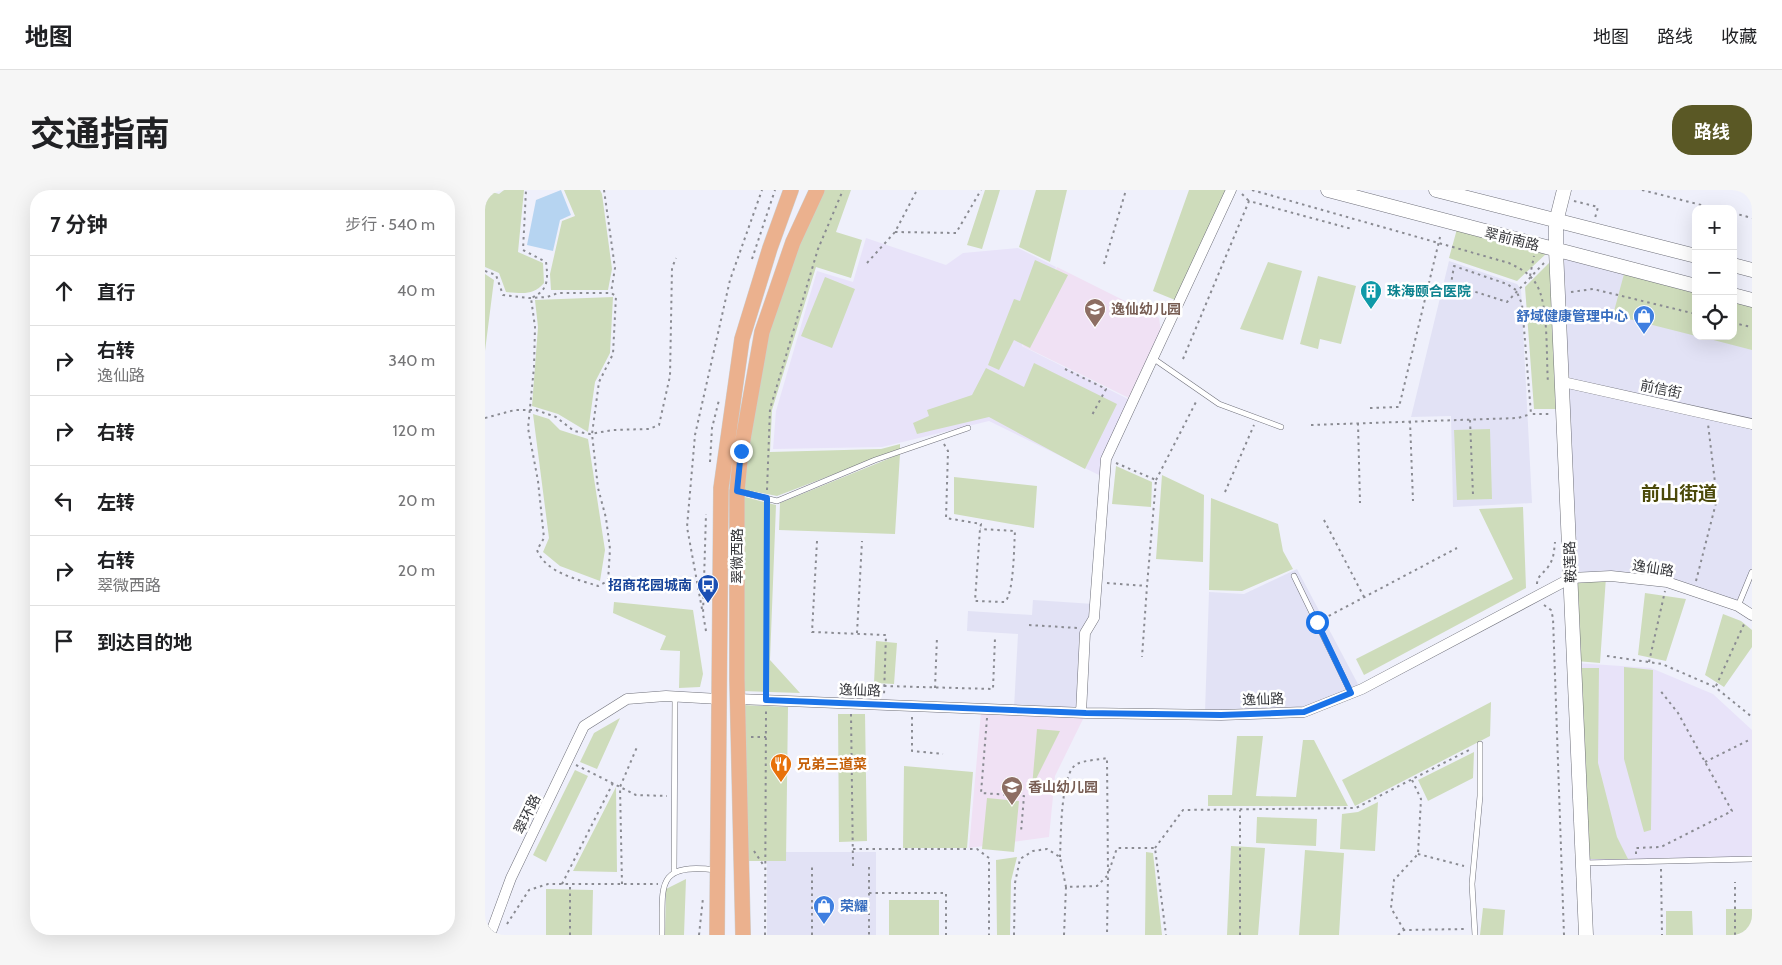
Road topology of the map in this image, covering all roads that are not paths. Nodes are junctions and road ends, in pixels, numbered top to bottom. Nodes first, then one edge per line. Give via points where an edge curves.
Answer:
1 (791, 190) edge
2 (817, 190) edge
3 (1231, 190) edge
4 (1328, 190) edge
5 (1436, 190) edge
6 (1564, 190) edge
7 (1556, 222) junction
8 (1551, 254) junction
9 (1692, 255) edge
10 (1737, 266) edge
11 (1752, 270) edge
12 (1692, 285) edge
13 (1737, 296) edge
14 (1752, 300) edge
15 (1155, 359) junction
16 (1563, 382) junction
17 (1752, 424) edge
18 (1281, 427) dead end
19 (968, 428) dead end
20 (737, 491) junction
21 (1752, 572) edge
22 (1295, 576) dead end
23 (1571, 578) junction
24 (1738, 606) junction
25 (1751, 614) edge
26 (1351, 693) junction
27 (675, 696) junction
28 (719, 699) junction
29 (737, 699) junction
30 (1081, 712) junction
31 (1480, 744) road end
32 (1752, 859) edge
33 (1581, 863) junction
34 (716, 870) junction
35 (674, 873) junction
36 (1474, 932) edge
37 (490, 935) edge
38 (662, 935) edge
39 (717, 935) edge
40 (743, 935) edge
41 (1586, 935) edge

1 - 28 main road, 翠微西路 via 742,339 731,410 721,488
2 - 20 main road, 翠微西路 via 793,242 762,332
3 - 15 street
4 - 8 street, 翠前南路
5 - 7 street, 翠前南路
6 - 7 street, 鞍莲路
7 - 8 street, 鞍莲路
7 - 9 street, 翠前南路
8 - 12 street, 翠前南路
8 - 16 street, 鞍莲路 via 1558,293
10 - 11 street
13 - 14 street
15 - 18 lane via 1219,404
15 - 30 street via 1106,459 1094,618 1085,633
16 - 17 street, 前信街
16 - 23 street, 鞍莲路
19 - 20 lane via 939,436 777,501
20 - 29 main road, 翠微西路
21 - 24 lane
22 - 26 lane
23 - 24 street, 逸仙路 via 1611,576 1667,582
23 - 26 street, 逸仙路
23 - 33 street, 鞍莲路
24 - 25 street, 逸仙路
26 - 30 street, 逸仙路 via 1304,712 1221,715
27 - 28 street
27 - 35 lane
27 - 37 street, 翠环路 via 627,699 584,726 511,878
28 - 34 main road, 翠微西路
29 - 30 street, 逸仙路
29 - 40 main road, 翠微西路
31 - 36 lane
32 - 33 lane
33 - 41 street, 鞍莲路
34 - 35 lane via 684,868
34 - 39 main road, 翠微西路
35 - 38 lane via 663,884

